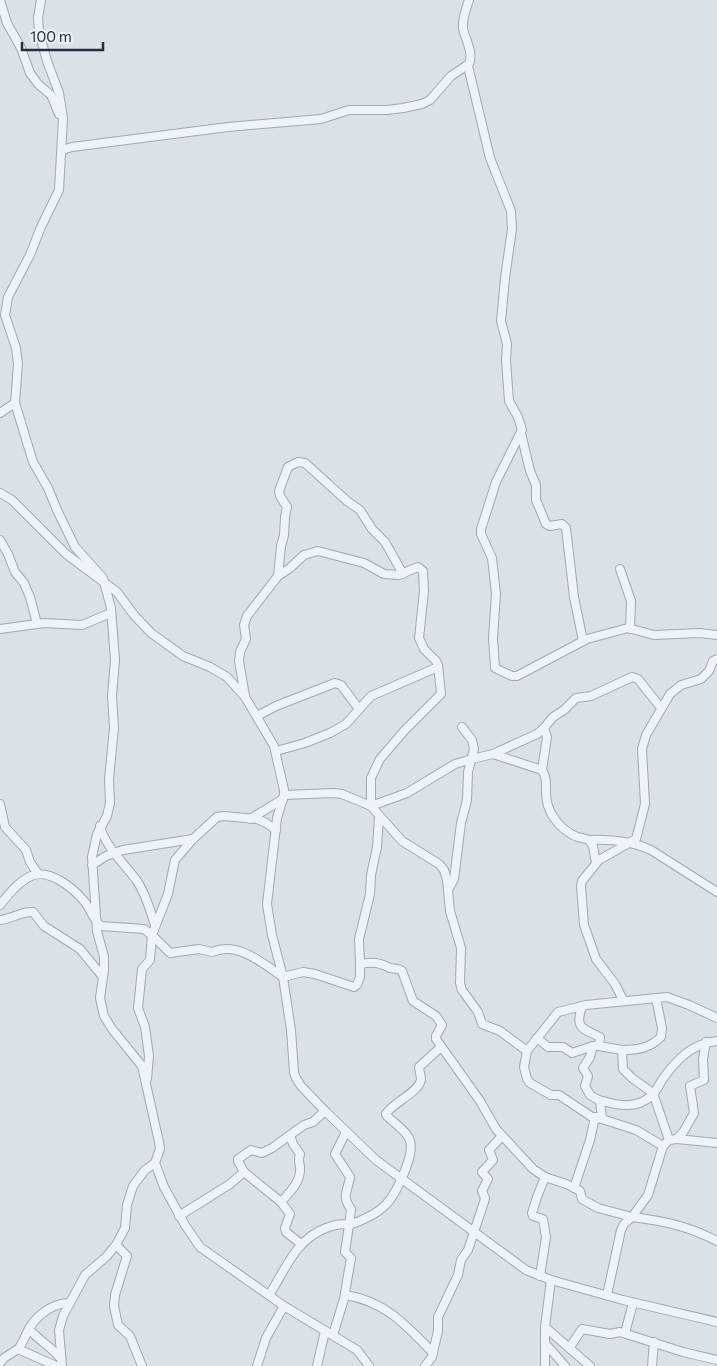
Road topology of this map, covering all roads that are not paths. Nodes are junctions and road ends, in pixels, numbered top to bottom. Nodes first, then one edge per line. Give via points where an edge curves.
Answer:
1 (0, 0) edge
2 (41, 0) edge
3 (469, 0) edge
4 (468, 66) junction
5 (64, 128) junction
6 (62, 150) junction
7 (15, 403) junction
8 (0, 413) edge
9 (521, 433) junction
10 (0, 493) edge
11 (0, 540) edge
12 (620, 569) dead end
13 (403, 574) junction
14 (278, 576) junction
15 (104, 582) junction
16 (111, 613) junction
17 (37, 624) junction
18 (0, 629) edge
19 (630, 629) junction
20 (717, 635) edge
21 (583, 641) junction
22 (717, 659) edge
23 (438, 667) junction
24 (246, 699) junction
25 (661, 708) junction
26 (359, 709) junction
27 (257, 716) junction
28 (462, 727) dead end
29 (544, 728) junction
30 (276, 751) junction
31 (493, 754) junction
32 (472, 759) junction
33 (542, 770) junction
34 (283, 797) junction
35 (0, 804) edge
36 (371, 806) junction
37 (379, 816) junction
38 (250, 819) junction
39 (100, 826) junction
40 (276, 830) junction
41 (193, 839) junction
42 (589, 840) junction
43 (629, 843) junction
44 (114, 853) junction
45 (596, 863) junction
46 (92, 865) junction
47 (38, 874) junction
48 (448, 890) junction
49 (717, 892) edge
50 (0, 906) edge
51 (0, 920) edge
52 (96, 922) junction
53 (155, 925) junction
54 (152, 935) junction
55 (360, 964) junction
56 (103, 977) junction
57 (283, 977) junction
58 (656, 998) junction
59 (623, 1000) junction
60 (582, 1006) junction
61 (717, 1018) edge
62 (537, 1038) junction
63 (717, 1040) edge
64 (706, 1042) junction
65 (596, 1046) junction
66 (441, 1047) junction
67 (622, 1050) junction
68 (527, 1051) junction
69 (146, 1082) junction
70 (653, 1093) junction
71 (599, 1100) junction
72 (325, 1111) junction
73 (598, 1118) junction
74 (346, 1132) junction
75 (290, 1135) junction
76 (502, 1136) junction
77 (669, 1142) junction
78 (717, 1143) edge
79 (155, 1164) junction
80 (244, 1172) junction
81 (545, 1177) junction
82 (402, 1179) junction
83 (574, 1188) junction
84 (281, 1202) junction
85 (180, 1216) junction
86 (632, 1217) junction
87 (349, 1225) junction
88 (474, 1232) junction
89 (717, 1240) edge
90 (301, 1244) junction
91 (116, 1245) junction
92 (540, 1276) junction
93 (550, 1280) junction
94 (345, 1295) junction
95 (269, 1296) junction
96 (607, 1296) junction
97 (633, 1302) junction
98 (70, 1303) junction
99 (284, 1306) junction
100 (717, 1322) edge
101 (545, 1327) junction
102 (29, 1329) junction
103 (325, 1331) junction
104 (625, 1333) junction
105 (333, 1335) junction
106 (654, 1342) junction
107 (545, 1343) junction
108 (570, 1347) junction
109 (18, 1350) junction
110 (433, 1353) junction
111 (717, 1360) edge
112 (0, 1363) edge
113 (60, 1364) edge
114 (142, 1366) edge
115 (257, 1366) edge
116 (317, 1366) edge
117 (369, 1366) edge
118 (425, 1366) edge
119 (545, 1366) edge
120 (565, 1366) edge
121 (590, 1366) edge
122 (652, 1366) edge

1 - 5 street via 30,73 55,102
2 - 5 street via 39,32 60,97
3 - 4 street via 463,22 471,55
4 - 6 street via 451,76 430,100 412,106 348,110 320,119 228,127
4 - 9 street via 493,167 511,212 512,229 501,321 507,344 509,401 518,417
5 - 6 street
6 - 7 street via 58,194 5,309 17,355
7 - 8 street
7 - 15 street via 33,462 66,529 75,547
9 - 21 street via 536,485 536,500 543,516 548,526 562,524 566,528
9 - 21 street via 496,482 481,529 493,561 497,601 493,638 495,668 517,676
10 - 15 street via 12,500 66,554
11 - 17 street via 24,583
12 - 19 street via 631,601
13 - 14 street via 384,574 364,563 318,552 304,555
13 - 14 street via 385,542 360,510 302,462 287,468 279,491 287,507
13 - 23 street via 418,567 423,571 419,638
14 - 24 street via 247,616 244,625 246,639 239,661
15 - 16 street
15 - 24 street via 151,633 182,656 227,677
16 - 17 street via 82,625
16 - 39 street via 115,660 114,728 110,803
17 - 18 street
19 - 20 street via 654,635 700,632
19 - 21 street
22 - 25 street via 701,679 670,694
23 - 26 street via 371,696
23 - 36 street via 441,694 380,759 371,778
24 - 27 street
25 - 29 street via 638,679 632,678 591,696 576,698
25 - 43 street via 643,741 645,804 636,839
26 - 27 street via 341,685 335,683
26 - 30 street via 346,724 330,733
27 - 30 street
28 - 32 street via 473,742
29 - 31 street
29 - 33 street via 547,737
30 - 34 street
31 - 32 street
31 - 33 street
32 - 36 street via 443,771 407,793
32 - 48 street via 454,879
33 - 42 street via 546,779 547,804 554,818 574,835
34 - 36 street via 334,793
34 - 38 street
34 - 40 street
35 - 47 street via 5,827 26,850
36 - 37 street
37 - 48 street via 402,841 442,867
37 - 55 street via 370,894 359,939
38 - 40 street via 261,820
38 - 41 street via 217,817
39 - 44 street
39 - 46 street
40 - 57 street via 267,904
41 - 44 street
41 - 53 street via 175,860 168,894
42 - 43 street
42 - 45 street
43 - 45 street
43 - 49 street via 651,850
44 - 46 street
44 - 53 street via 138,882
45 - 59 street via 581,884 584,925 596,961 614,982
46 - 52 street
47 - 50 street via 22,882
47 - 52 street via 59,880 77,894
48 - 68 street via 450,911 461,948 459,981 462,990 478,1012 482,1024 500,1031
51 - 56 street via 33,912 44,926 80,949
52 - 54 street via 104,927 139,928
52 - 56 street via 103,951
53 - 54 street
54 - 57 street via 170,952 238,950
54 - 69 street via 150,960 142,969 139,1001 150,1056
55 - 57 street via 358,983 354,987 303,972
55 - 66 street via 380,963 402,971 413,1001 436,1016 442,1025 436,1037
56 - 69 street via 100,998 104,1016 138,1060
57 - 72 street via 294,1072 301,1086
58 - 59 street
58 - 61 street via 672,998
58 - 67 street via 661,1037 641,1049
59 - 60 street
60 - 62 street via 558,1012
60 - 65 street via 578,1022 588,1032 600,1037
62 - 65 street via 548,1047 563,1048 572,1053
62 - 68 street
63 - 64 street
64 - 70 street via 680,1057
64 - 77 street via 704,1080 690,1085 694,1112 684,1132
65 - 67 street
65 - 71 street via 583,1068 588,1076 585,1086 590,1095
66 - 76 street via 478,1096
66 - 82 street via 419,1067 420,1083 386,1114 410,1140 410,1158
67 - 70 street via 624,1070
68 - 73 street via 524,1067 530,1083 551,1095 559,1095 581,1111
69 - 79 street via 160,1149
70 - 71 street via 641,1102 627,1106
70 - 77 street
71 - 73 street
72 - 74 street
72 - 75 street via 314,1122
73 - 77 street
73 - 83 street
74 - 82 street
74 - 87 street via 335,1154 350,1177 345,1196 352,1211
75 - 80 street via 262,1153 251,1150 238,1159
75 - 84 street via 300,1154 300,1169 296,1182
76 - 81 street
76 - 88 street via 490,1149 493,1161 482,1172 488,1179 482,1191 485,1200
77 - 78 street
77 - 86 street via 648,1194
79 - 85 street
79 - 91 street via 145,1170 133,1186 125,1228
80 - 84 street
80 - 85 street
81 - 83 street
81 - 92 street via 532,1214 543,1219 546,1235
82 - 87 street via 387,1204 369,1218
82 - 88 street
83 - 86 street via 591,1205
84 - 90 street via 290,1214 286,1232
85 - 95 street via 203,1249
86 - 89 street via 676,1224
86 - 96 street via 621,1230
87 - 90 street via 340,1224 315,1233
87 - 94 street via 345,1252 351,1258
88 - 92 street via 526,1270
88 - 110 street via 438,1317
90 - 95 street
91 - 98 street via 85,1275
91 - 114 street via 127,1256 114,1303 116,1317 118,1325 130,1336
92 - 93 street
93 - 96 street
93 - 101 street
94 - 105 street
94 - 110 street via 363,1299 392,1314
95 - 99 street
96 - 97 street
97 - 100 street
97 - 104 street
98 - 102 street via 58,1304 37,1318
98 - 113 street via 59,1330
99 - 103 street
99 - 115 street via 266,1338
101 - 107 street
101 - 108 street
102 - 109 street
102 - 113 street via 54,1351
103 - 105 street
103 - 116 street
104 - 106 street
104 - 108 street via 582,1329
105 - 117 street via 356,1350
106 - 111 street
106 - 122 street
107 - 119 street
107 - 120 street
108 - 121 street
109 - 112 street
109 - 113 street
110 - 118 street

